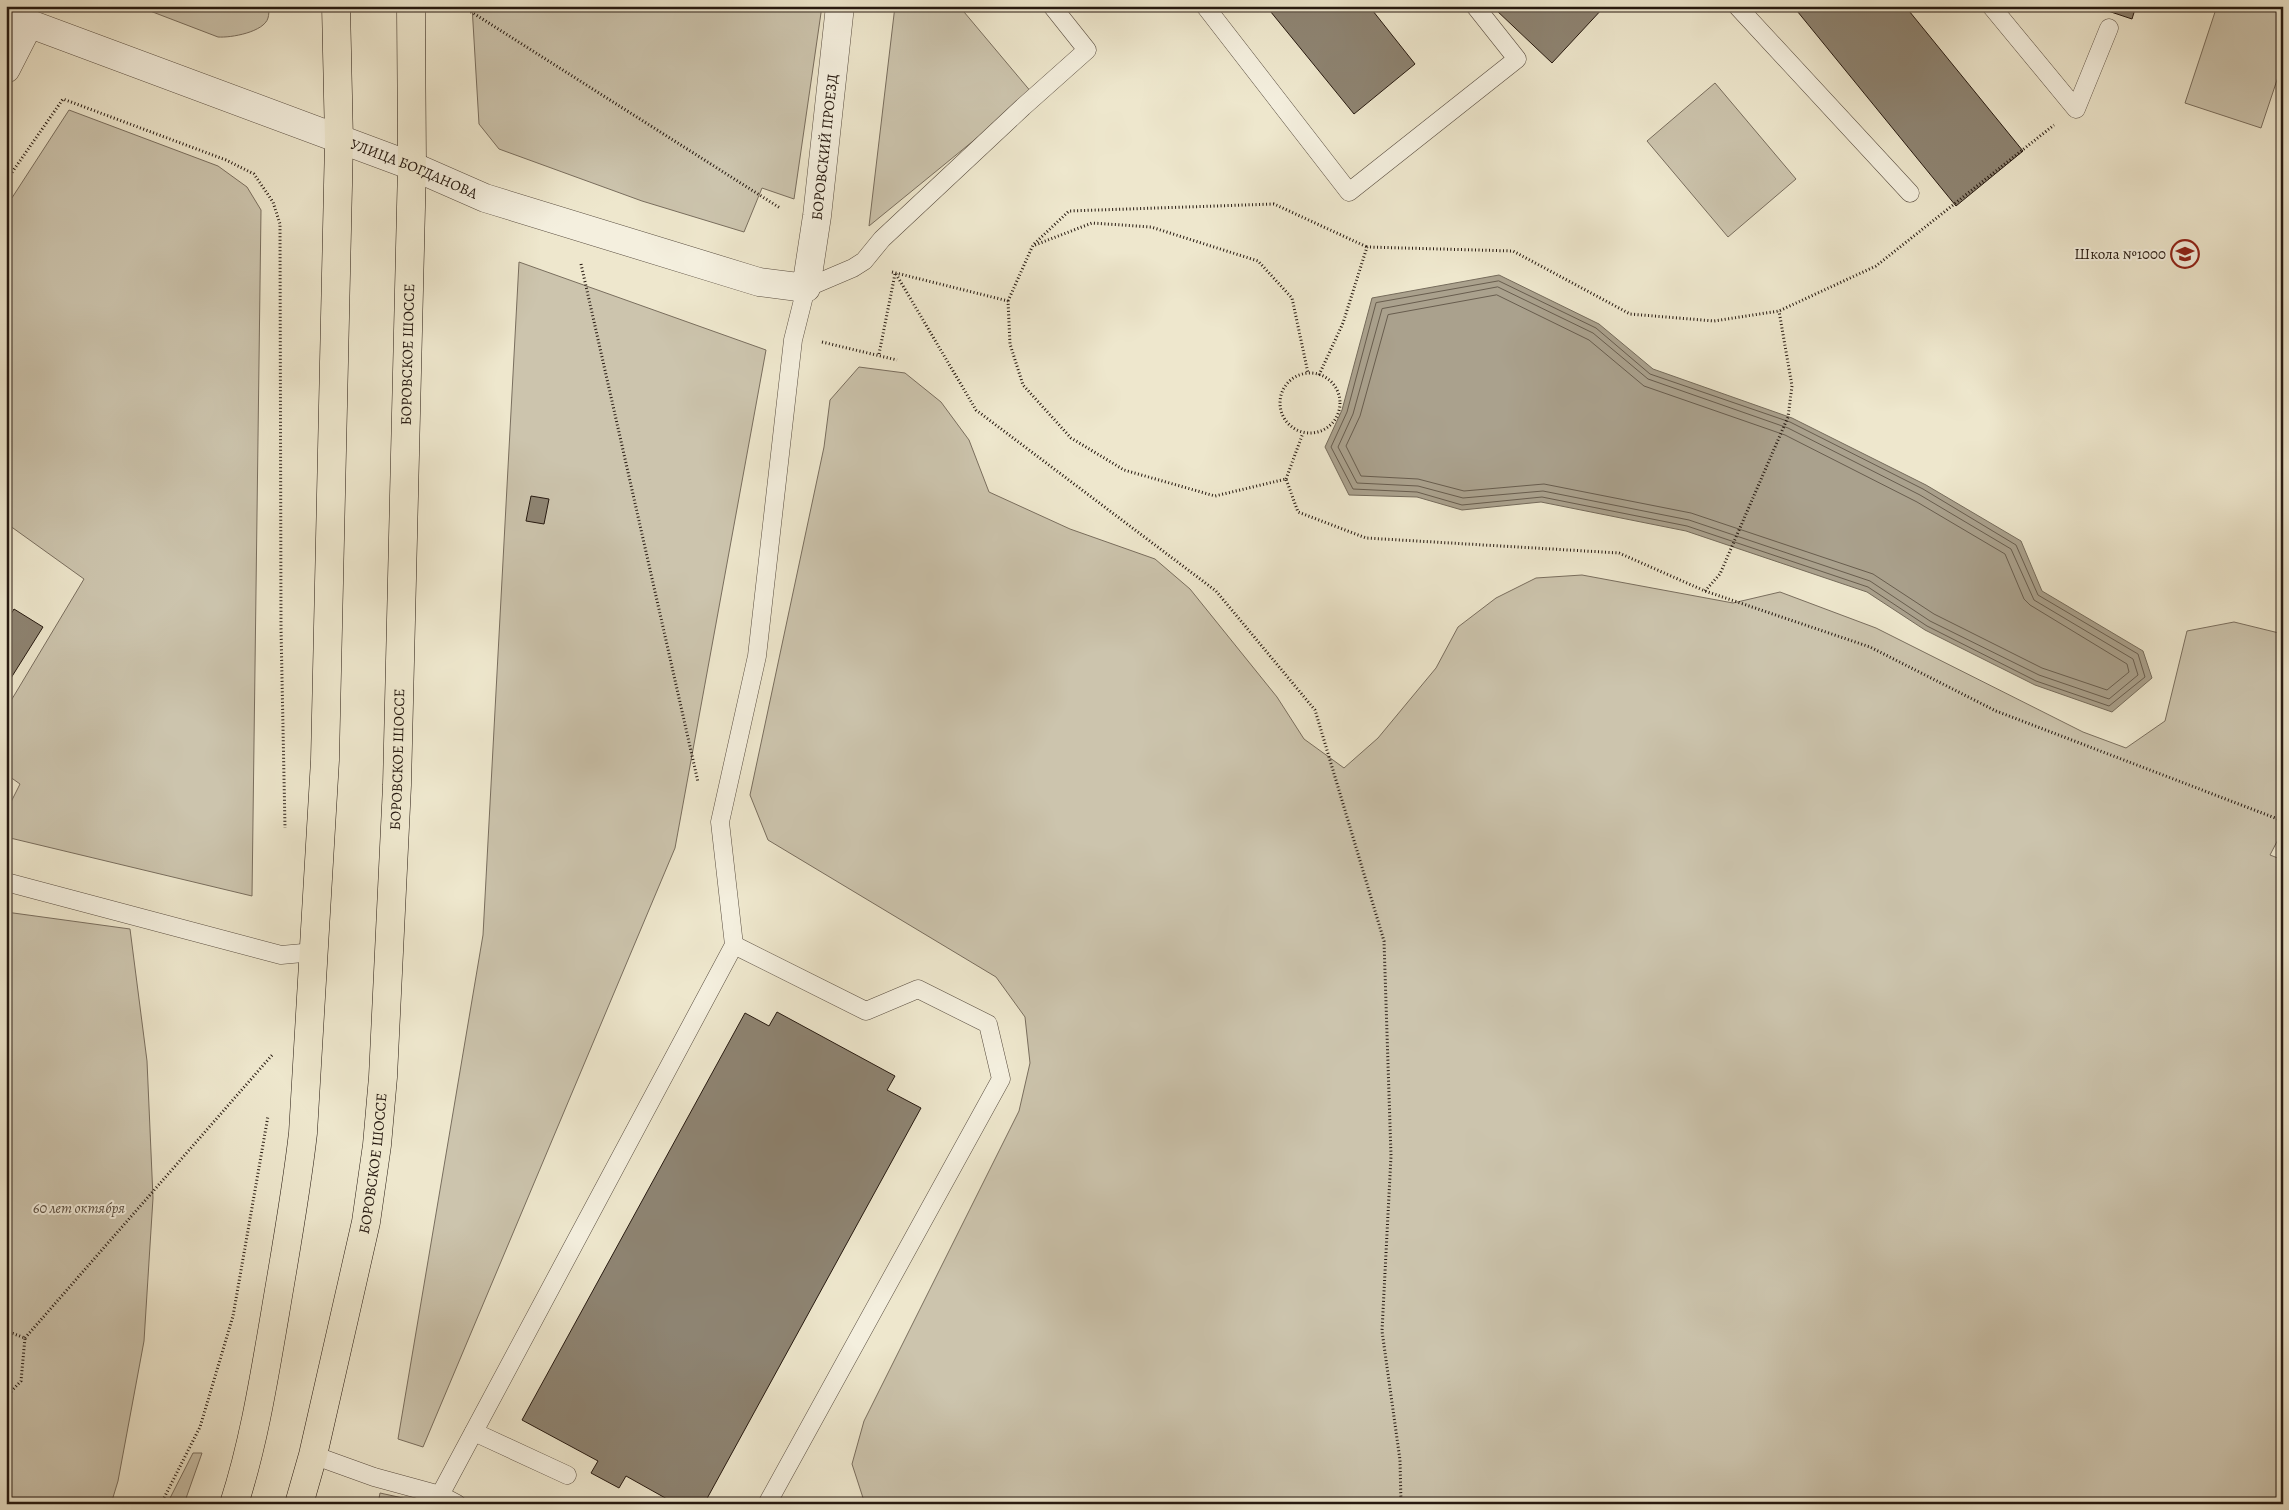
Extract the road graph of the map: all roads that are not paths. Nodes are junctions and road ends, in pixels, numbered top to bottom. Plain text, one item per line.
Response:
1 (336, 6) edge
2 (411, 6) edge
3 (840, 6) edge
4 (1052, 6) edge
5 (1205, 6) edge
6 (1475, 6) edge
7 (1737, 6) edge
8 (1991, 6) edge
9 (18, 19) edge
10 (2109, 28) dead end
11 (6, 69) edge
12 (339, 141) junction
13 (412, 166) junction
14 (1910, 193) dead end
15 (806, 288) junction
16 (6, 882) edge
17 (734, 946) junction
18 (314, 952) junction
19 (474, 1432) junction
20 (313, 1455) junction
21 (567, 1475) dead end
22 (440, 1495) junction
23 (234, 1504) edge
24 (299, 1504) edge
25 (457, 1504) edge
26 (767, 1504) edge

1 - 12 main road
2 - 13 main road, БОРОВСКОЕ ШОССЕ
3 - 15 street, БОРОВСКИЙ ПРОЕЗД
4 - 15 lane
5 - 6 lane
7 - 14 lane
8 - 10 lane
9 - 11 street, УЛИЦА БОГДАНОВА
9 - 12 street, УЛИЦА БОГДАНОВА
12 - 13 street, УЛИЦА БОГДАНОВА
12 - 18 main road
13 - 15 street, УЛИЦА БОГДАНОВА
13 - 20 main road, БОРОВСКОЕ ШОССЕ
15 - 17 lane
16 - 18 lane
17 - 19 lane
17 - 26 lane
18 - 23 main road
19 - 21 lane
19 - 22 lane
20 - 22 lane
20 - 24 main road, БОРОВСКОЕ ШОССЕ
22 - 25 lane

